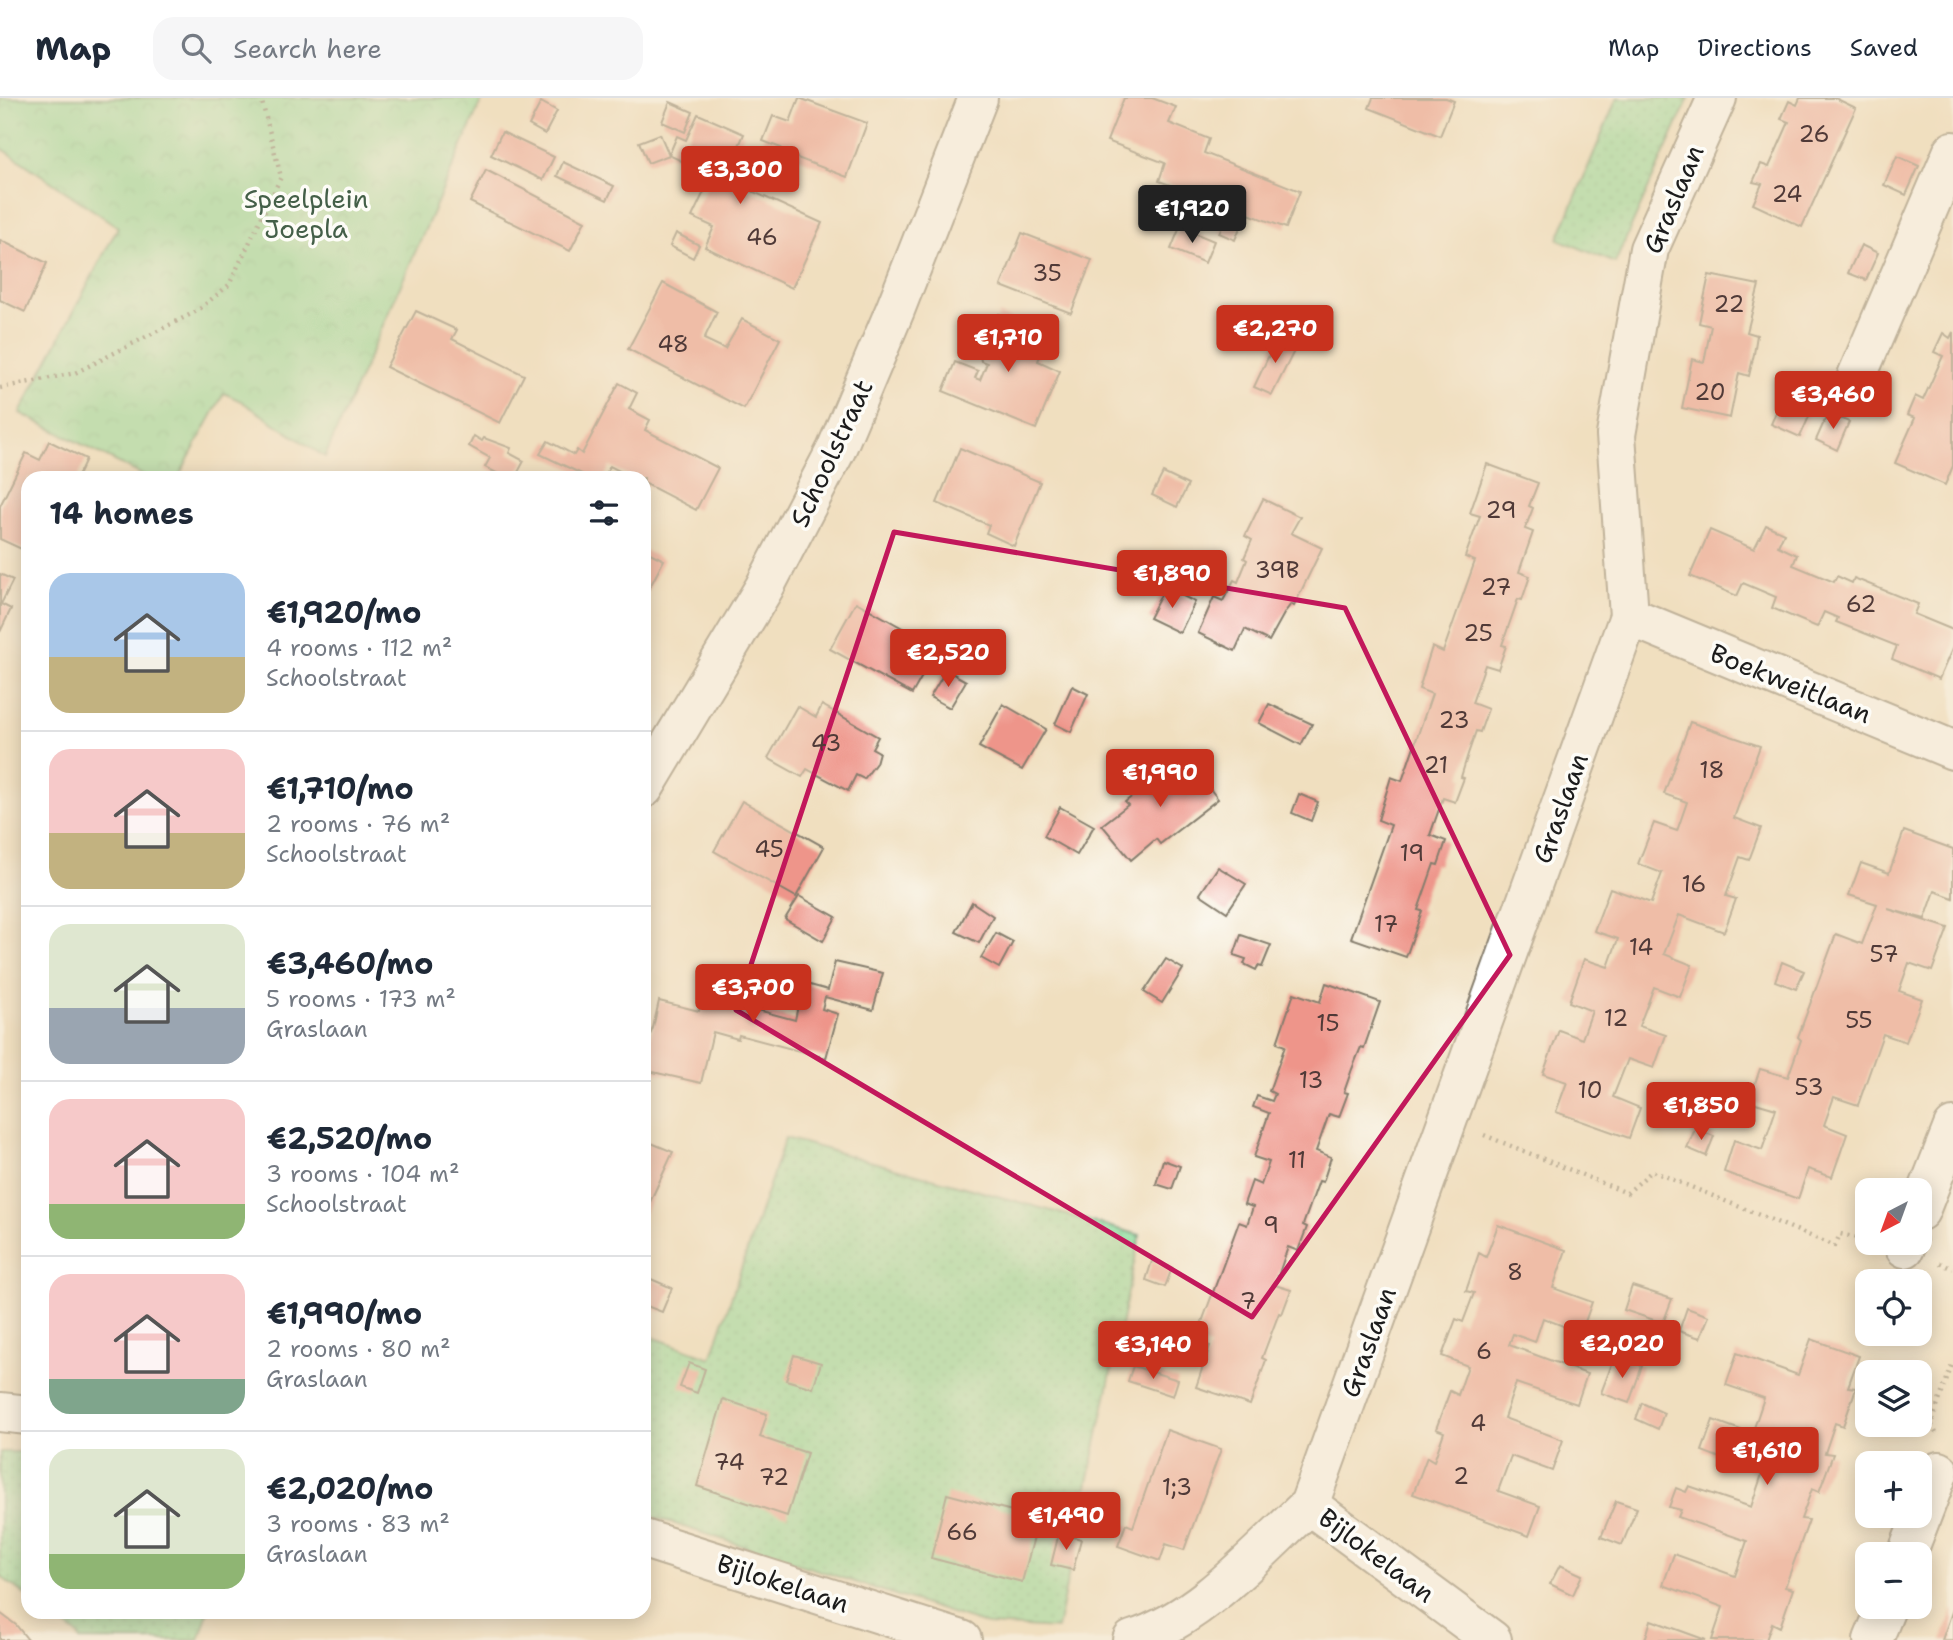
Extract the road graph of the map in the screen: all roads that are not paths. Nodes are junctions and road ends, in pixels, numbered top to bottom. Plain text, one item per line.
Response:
1 (978, 98) edge
2 (1717, 98) edge
3 (1953, 151) edge
4 (1857, 376) dead end
5 (1629, 616) junction
6 (1953, 750) edge
7 (651, 776) edge
8 (1953, 1127) edge
9 (1932, 1180) edge
10 (0, 1412) edge
11 (21, 1414) edge
12 (1940, 1471) road end
13 (1309, 1505) junction
14 (651, 1541) edge
15 (1912, 1542) edge
16 (1882, 1619) edge
17 (962, 1640) edge
18 (1132, 1640) edge
19 (1492, 1640) edge
20 (1874, 1640) edge

1 - 7 street, Schoolstraat
2 - 5 street, Graslaan
3 - 4 street
5 - 6 street, Boekweitlaan
5 - 13 street, Graslaan
8 - 9 street
10 - 11 street
12 - 15 street
13 - 18 street, Bijlokelaan
13 - 19 street, Bijlokelaan
14 - 17 street, Bijlokelaan
16 - 20 street

